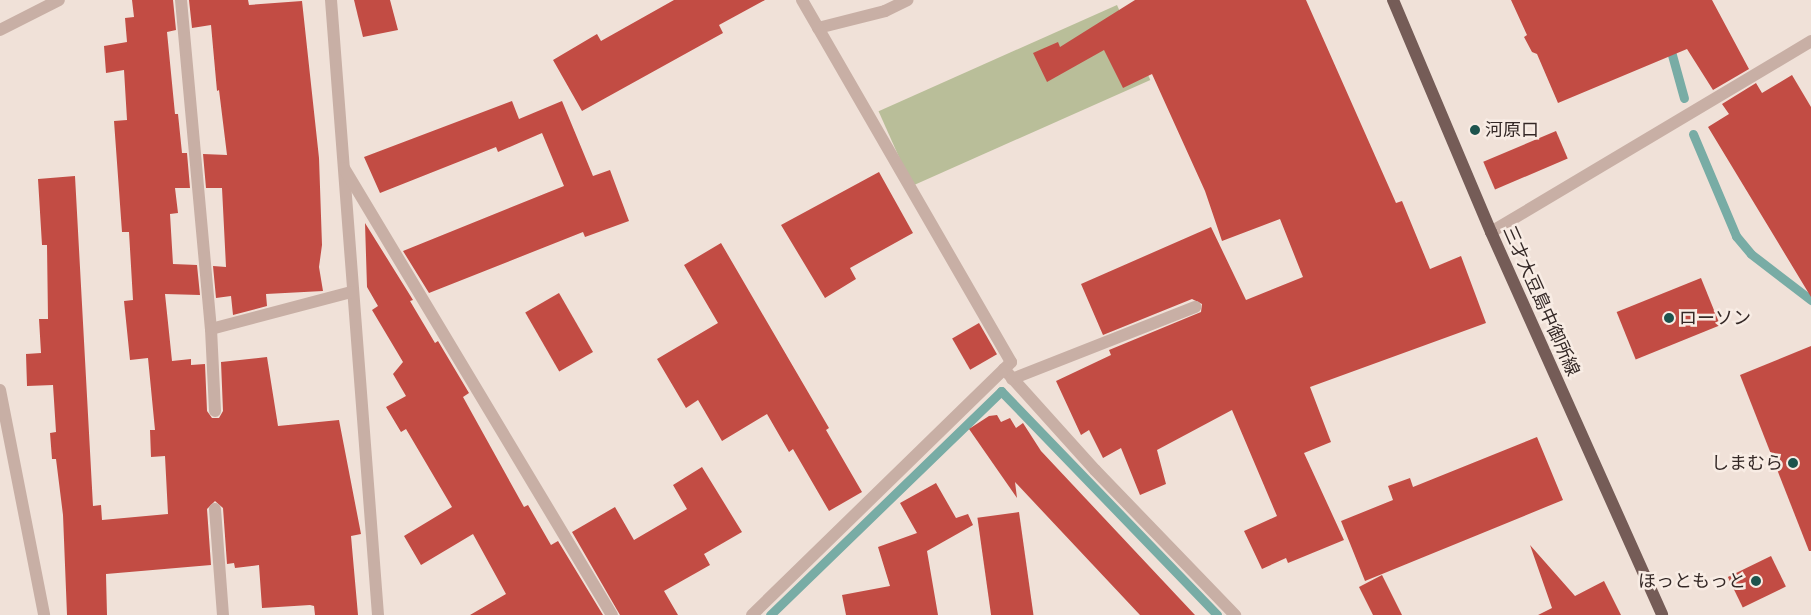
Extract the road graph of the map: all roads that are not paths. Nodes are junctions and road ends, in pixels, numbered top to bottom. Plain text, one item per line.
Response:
1 (59, 0) edge
2 (181, 0) edge
3 (331, 0) edge
4 (802, 0) edge
5 (908, 0) edge
6 (1394, 0) edge
7 (818, 28) junction
8 (0, 30) edge
9 (1811, 40) edge
10 (342, 166) junction
11 (1491, 232) junction
12 (351, 292) junction
13 (1195, 307) dead end
14 (211, 329) junction
15 (1008, 374) junction
16 (0, 390) edge
17 (215, 412) dead end
18 (215, 509) dead end
19 (44, 615) edge
20 (222, 615) edge
21 (378, 615) edge
22 (612, 615) edge
23 (752, 615) edge
24 (1234, 615) edge
25 (1662, 615) edge

1 - 8 street
2 - 14 street
3 - 10 street
4 - 7 street
5 - 7 street
6 - 11 main road, 三才大豆島中御所線
7 - 15 street
9 - 11 street
10 - 12 street
10 - 22 street
11 - 25 main road, 三才大豆島中御所線
12 - 14 street
12 - 21 street
13 - 15 street
14 - 17 street
15 - 23 street
15 - 24 street
16 - 19 street
18 - 20 street

